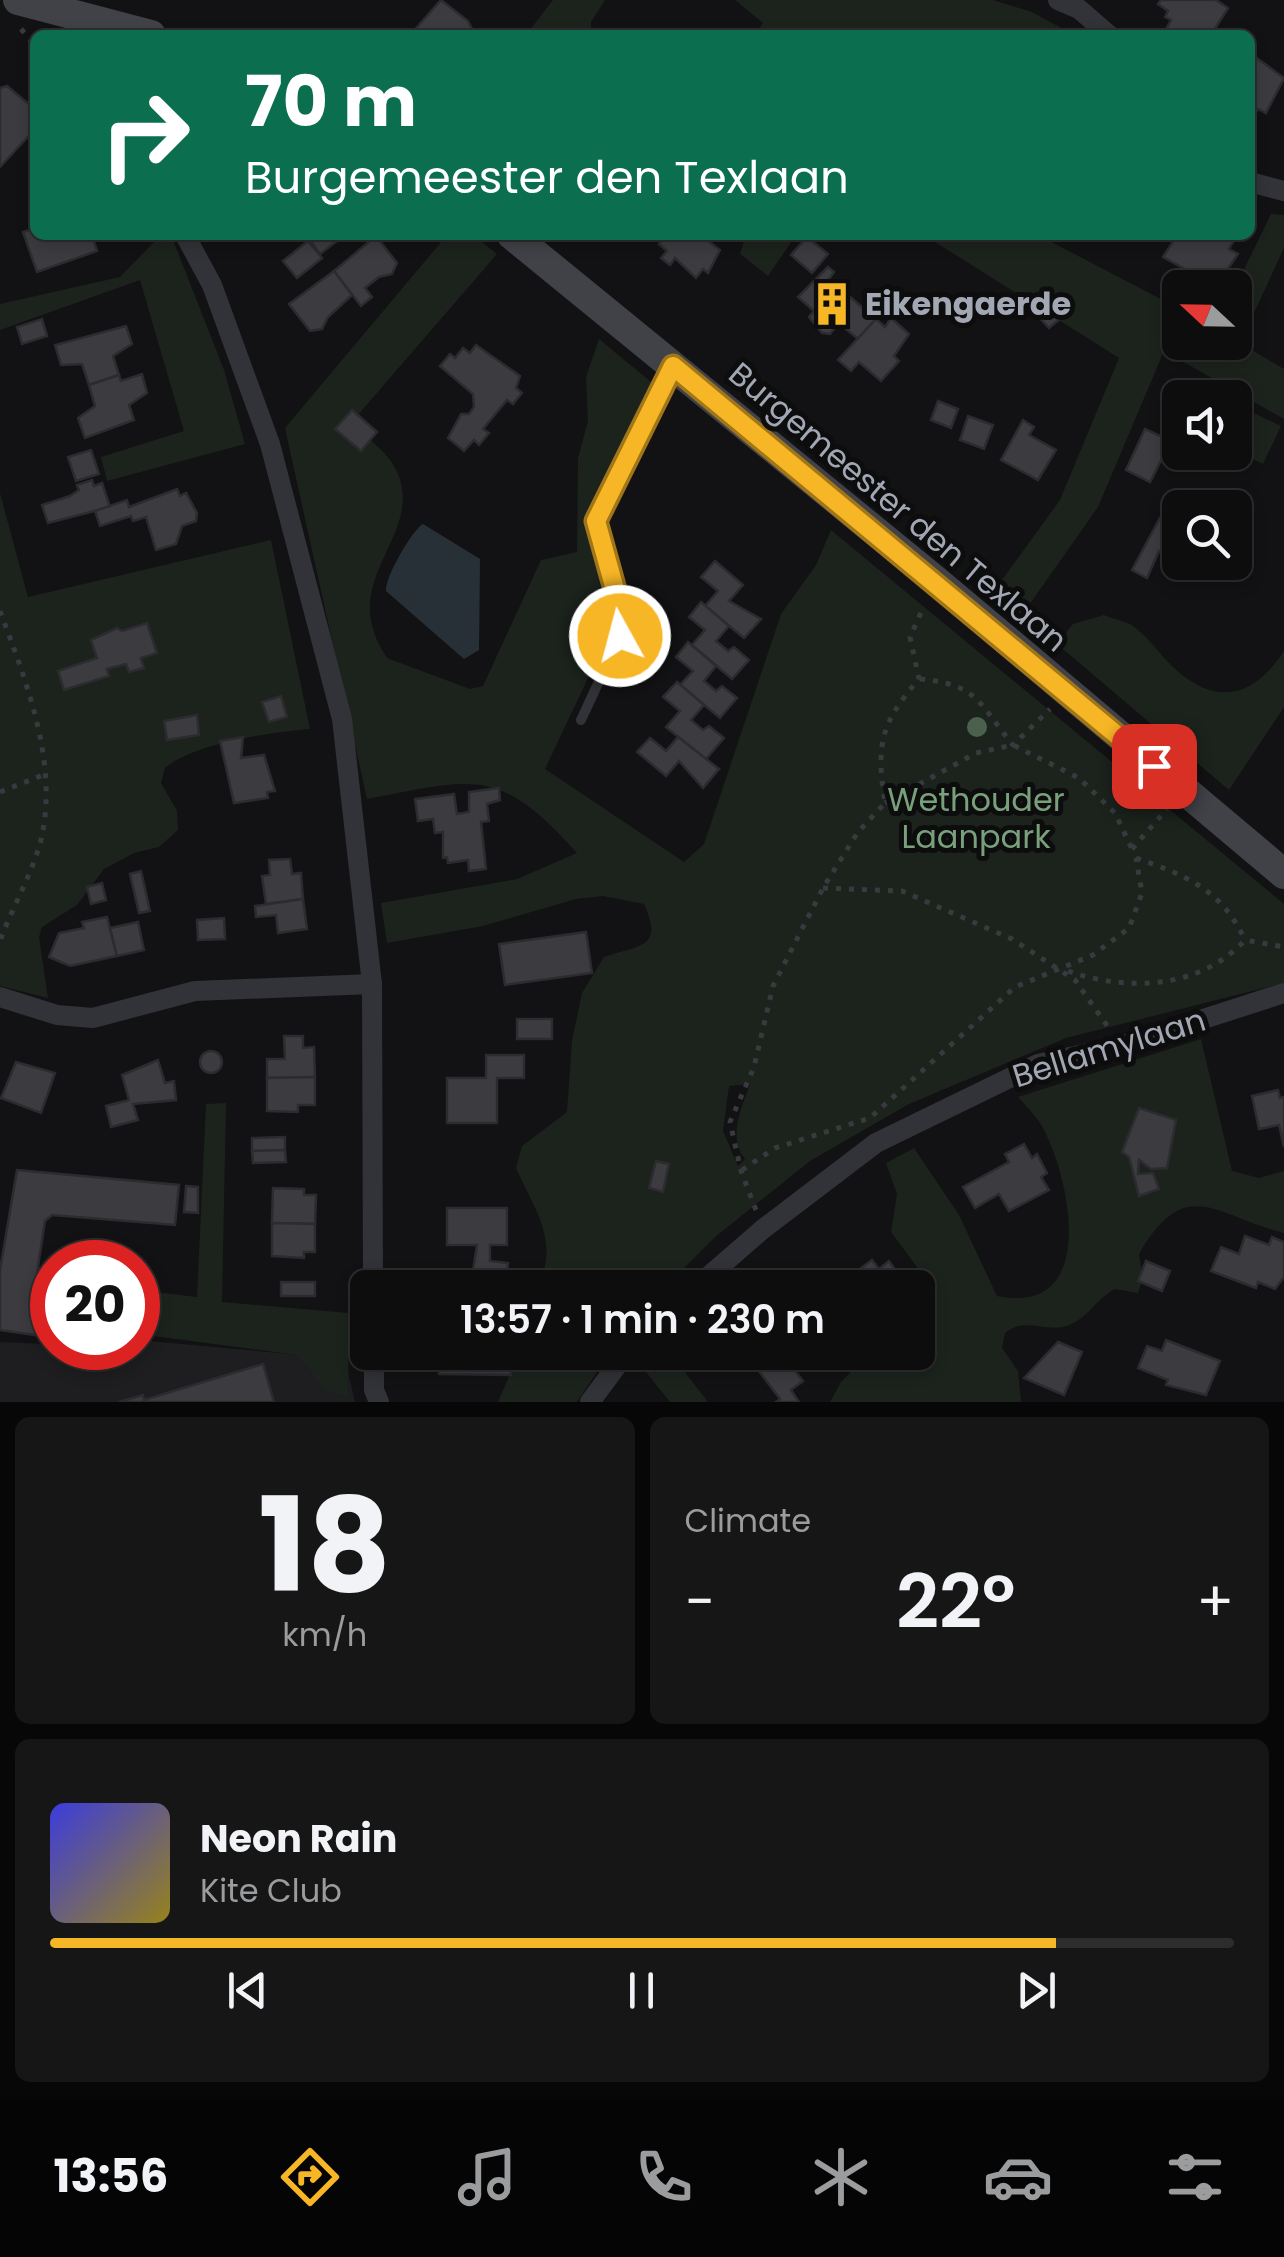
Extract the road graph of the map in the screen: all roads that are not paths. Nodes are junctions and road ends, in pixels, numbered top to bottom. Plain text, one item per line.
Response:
1 (18, 0) edge
2 (1058, 0) edge
3 (88, 25) edge
4 (120, 30) edge
5 (1104, 30) edge
6 (1255, 183) edge
7 (1284, 191) edge
8 (188, 240) edge
9 (518, 240) edge
10 (673, 366) junction
11 (581, 720) dead end
12 (1284, 874) edge
13 (372, 984) junction
14 (1284, 993) edge
15 (0, 997) edge
16 (373, 1270) edge
17 (716, 1270) edge
18 (376, 1370) edge
19 (614, 1370) edge
20 (379, 1402) edge
21 (590, 1402) edge

1 - 3 street
2 - 5 street
3 - 4 street
6 - 7 street
8 - 13 street
9 - 10 street, Burgemeester den Texlaan
10 - 11 lane
10 - 12 street, Burgemeester den Texlaan
13 - 15 street
13 - 16 street
14 - 17 street, Bellamylaan
18 - 20 street
19 - 21 street

